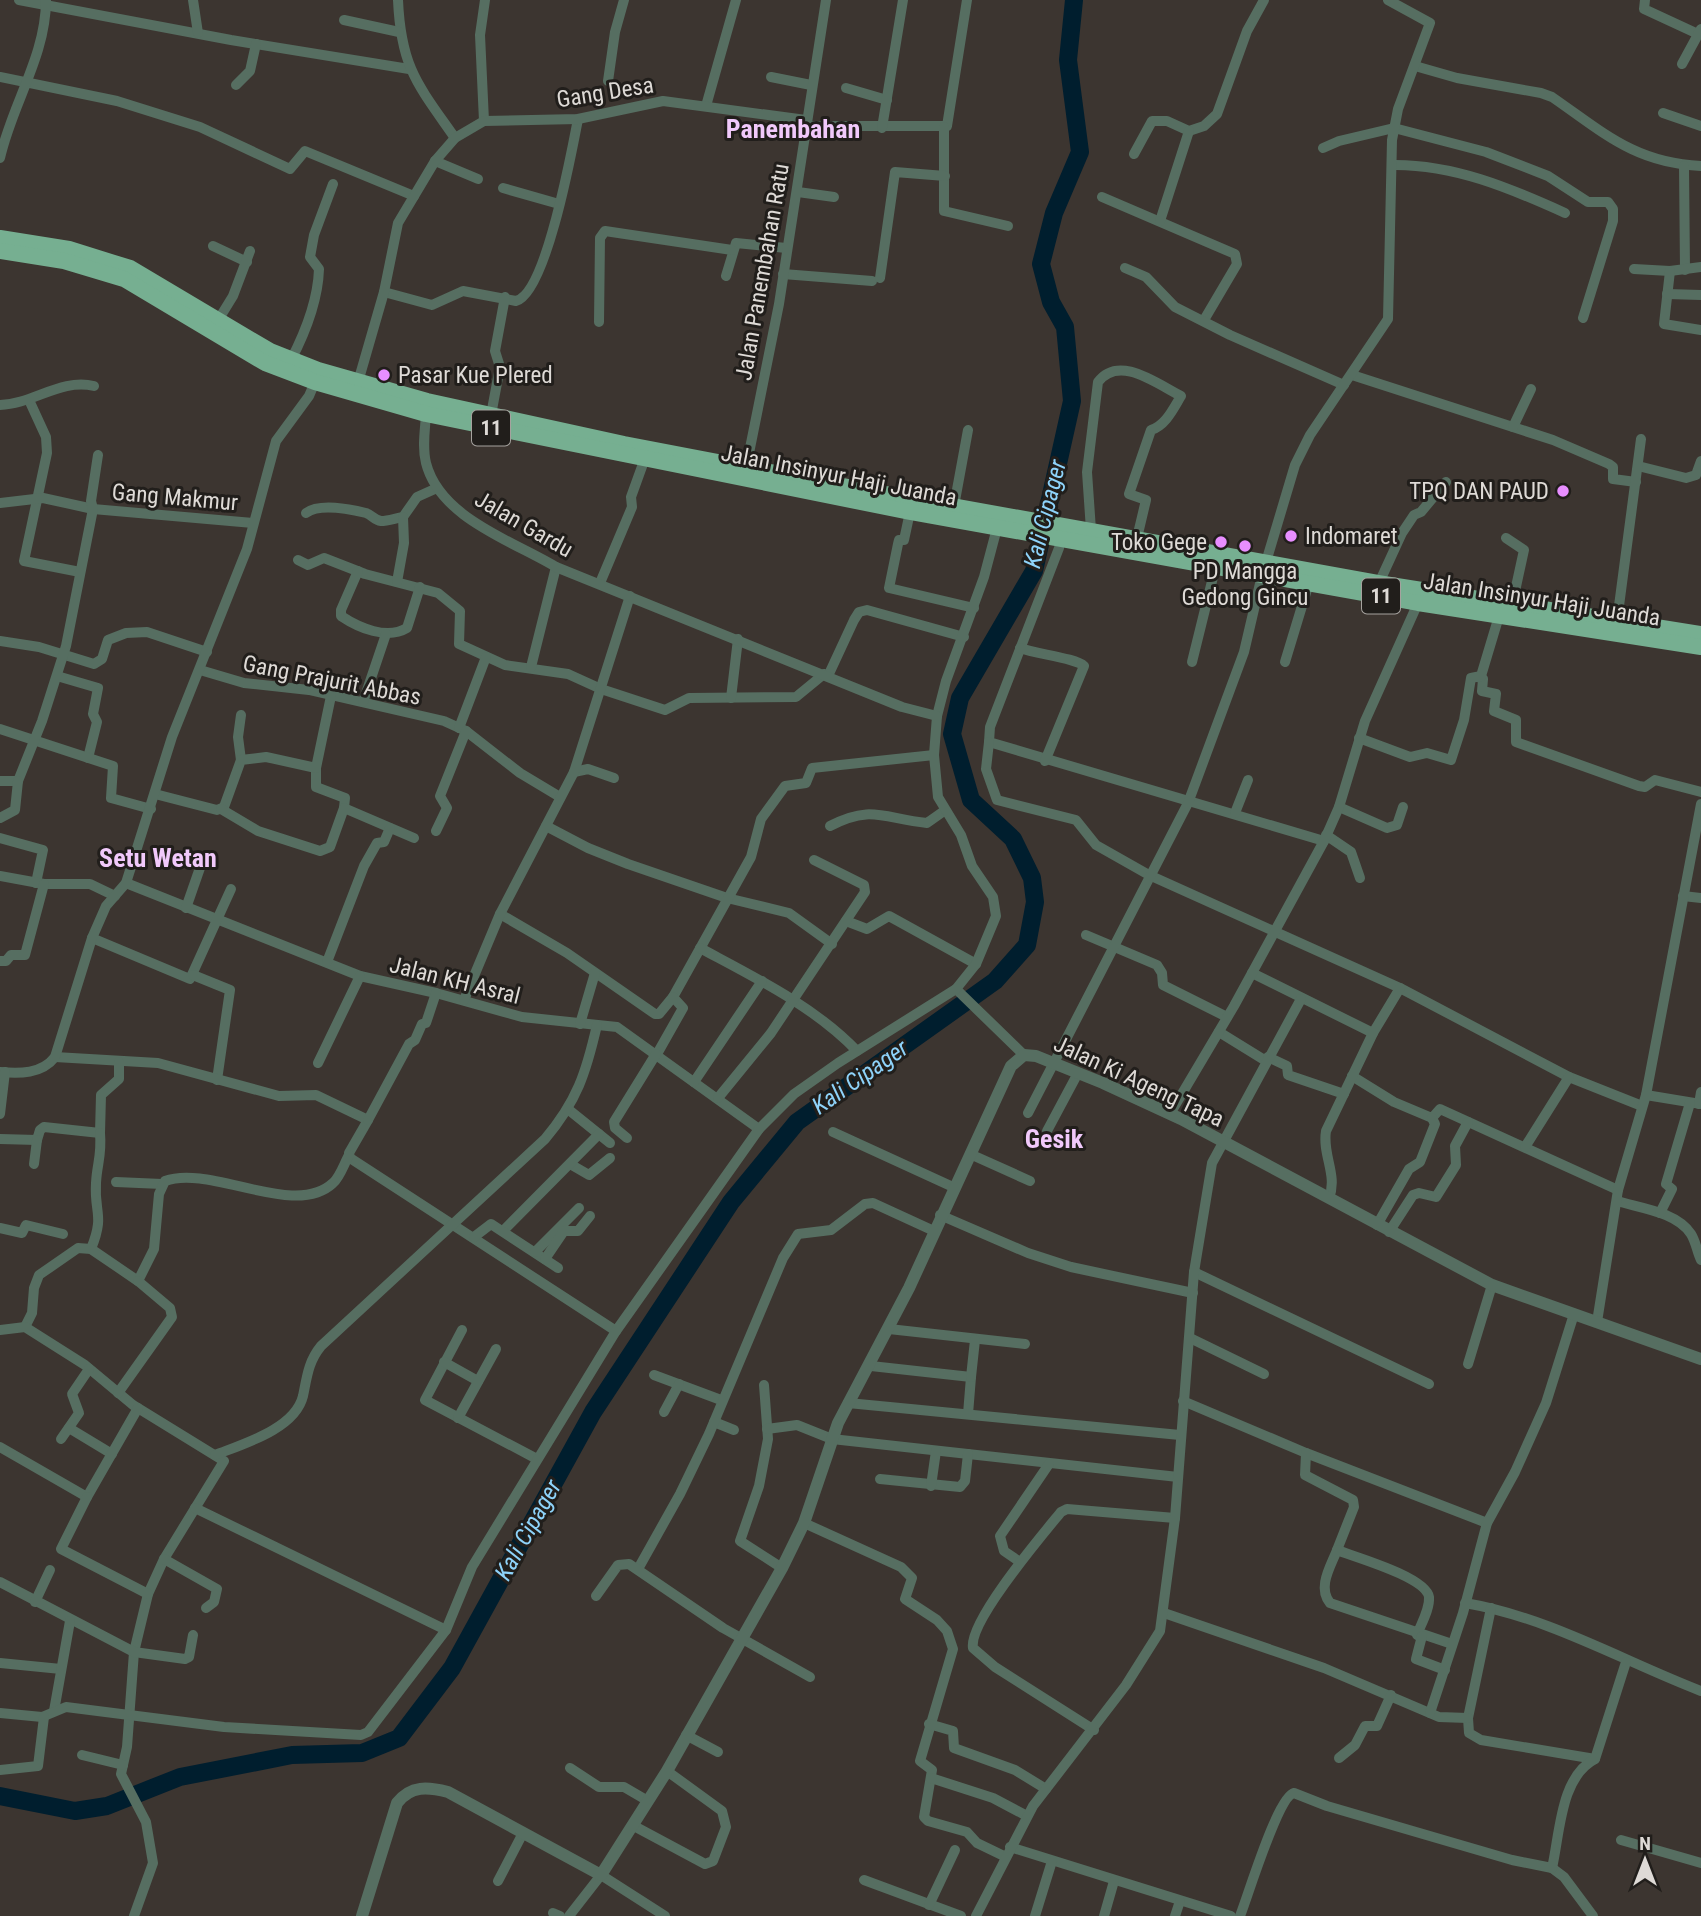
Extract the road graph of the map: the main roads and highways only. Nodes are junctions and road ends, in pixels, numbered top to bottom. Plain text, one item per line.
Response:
1 (0, 238) edge
2 (0, 251) edge
3 (127, 273) junction
4 (146, 283) junction
5 (623, 450) junction
6 (863, 496) junction
7 (1023, 525) junction
8 (1064, 540) junction
9 (1264, 568) junction
10 (1701, 634) edge
11 (1701, 647) edge

1 - 3 highway, Jalan Insinyur Haji Juanda / 11
2 - 3 highway, Jalan Insinyur Haji Juanda / 11
3 - 4 highway, Jalan Insinyur Haji Juanda / 11
4 - 5 highway, Jalan Insinyur Haji Juanda / 11
4 - 5 highway, Jalan Insinyur Haji Juanda / 11
5 - 6 highway, Jalan Insinyur Haji Juanda / 11
5 - 6 highway, Jalan Insinyur Haji Juanda / 11
6 - 7 highway, Jalan Insinyur Haji Juanda / 11
6 - 7 highway, Jalan Insinyur Haji Juanda / 11
7 - 8 highway, Jalan Insinyur Haji Juanda / 11
8 - 9 highway, Jalan Insinyur Haji Juanda / 11
8 - 9 highway, Jalan Insinyur Haji Juanda / 11
9 - 10 highway, Jalan Insinyur Haji Juanda / 11
9 - 11 highway, Jalan Insinyur Haji Juanda / 11

